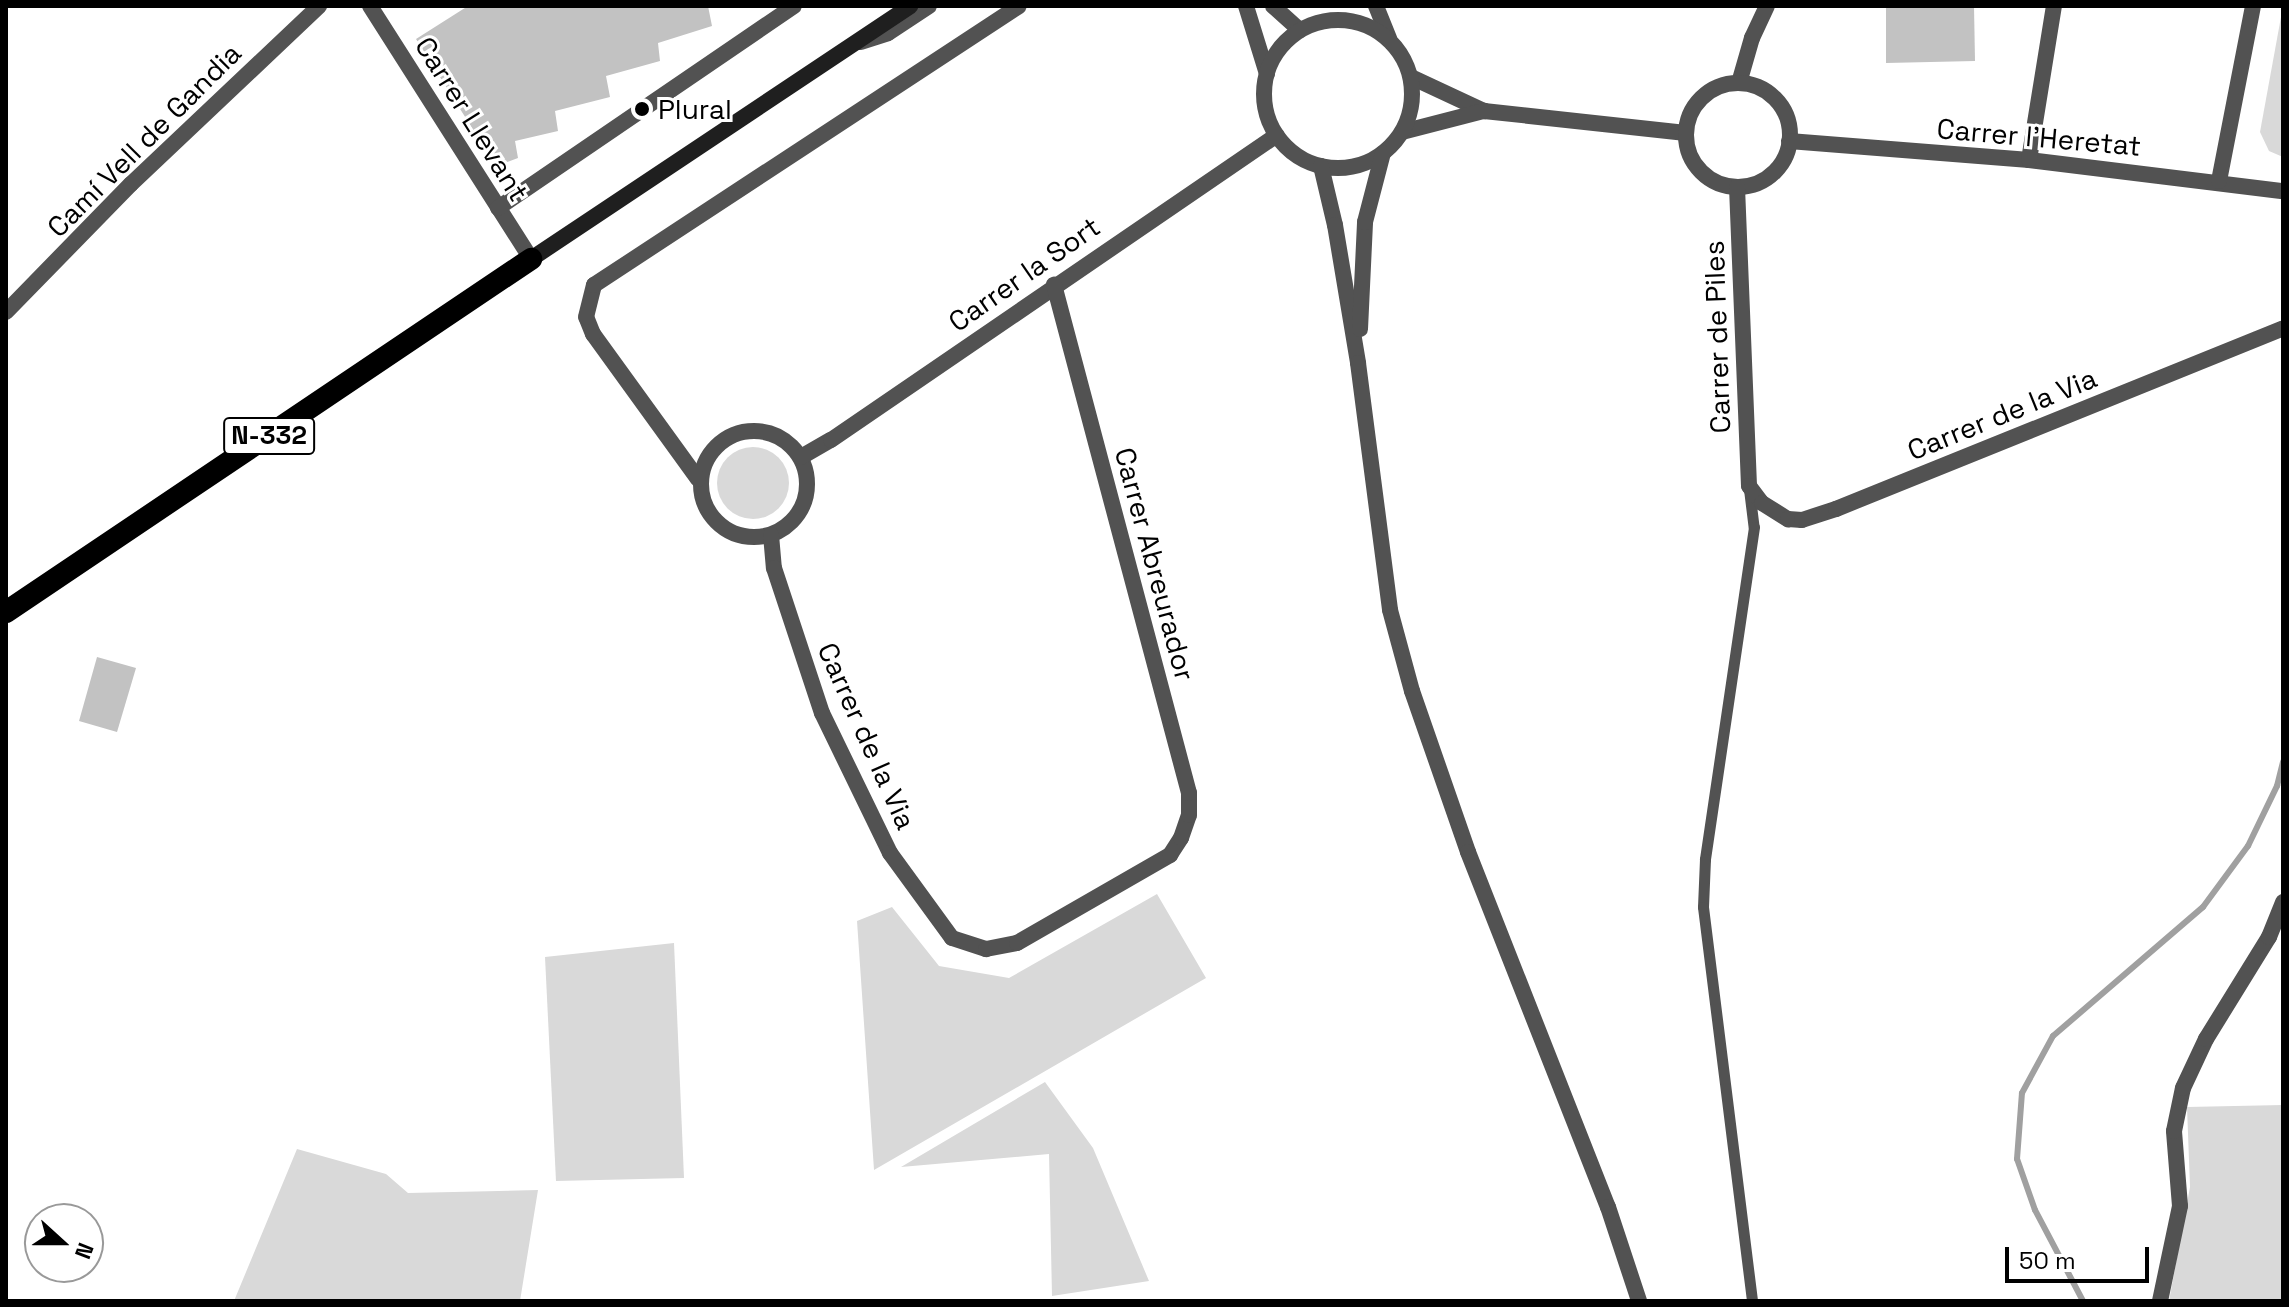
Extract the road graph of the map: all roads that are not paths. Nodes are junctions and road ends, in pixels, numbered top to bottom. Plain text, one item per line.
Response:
1 (319, 6) edge
2 (370, 6) edge
3 (794, 6) edge
4 (910, 6) edge
5 (929, 6) edge
6 (1019, 6) edge
7 (1246, 6) edge
8 (1273, 6) edge
9 (1326, 6) edge
10 (1376, 6) edge
11 (1767, 6) edge
12 (2054, 6) edge
13 (2253, 6) edge
14 (1318, 22) junction
15 (1300, 30) junction
16 (1390, 40) junction
17 (852, 44) junction
18 (1267, 74) junction
19 (1411, 77) junction
20 (1739, 83) junction
21 (1484, 111) junction
22 (1402, 132) junction
23 (1686, 133) junction
24 (1277, 135) junction
25 (1789, 141) junction
26 (1383, 153) junction
27 (2029, 160) junction
28 (1321, 166) junction
29 (2219, 181) junction
30 (1737, 187) junction
31 (2283, 191) edge
32 (498, 208) junction
33 (531, 259) junction
34 (1054, 285) junction
35 (6, 312) edge
36 (2283, 328) edge
37 (1358, 363) junction
38 (801, 457) junction
39 (698, 479) junction
40 (1749, 486) junction
41 (771, 535) junction
42 (6, 612) edge
43 (1170, 855) joint
44 (2283, 902) edge
45 (1639, 1301) edge
46 (1752, 1301) edge
47 (2160, 1301) edge

1 - 35 street, Camí Vell de Gandia
2 - 32 street, Carrer Llevant
3 - 32 street
4 - 17 main road
5 - 17 street
6 - 39 street
7 - 18 street
8 - 15 street
9 - 14 street
10 - 16 street
11 - 20 street
12 - 27 street
13 - 29 street
14 - 15 street
14 - 16 street
15 - 18 street
16 - 19 street
17 - 33 main road
18 - 24 street
19 - 21 street
19 - 22 street
20 - 23 street
20 - 25 street
21 - 22 street
21 - 23 street
22 - 26 street
23 - 30 street
24 - 28 street
24 - 34 street, Carrer la Sort
25 - 27 street, Carrer l'Heretat
25 - 30 street
26 - 28 street
26 - 37 street
27 - 29 street, Carrer l'Heretat
28 - 37 street
29 - 31 street, Carrer l'Heretat
30 - 40 street, Carrer de Piles
32 - 33 street, Carrer Llevant
33 - 42 highway, N-332
34 - 38 street, Carrer la Sort
34 - 43 street, Carrer Abreurador
36 - 40 street, Carrer de la Via
37 - 45 street
38 - 39 street
38 - 41 street
39 - 41 street
40 - 46 lane
41 - 43 street, Carrer de la Via
44 - 47 street

